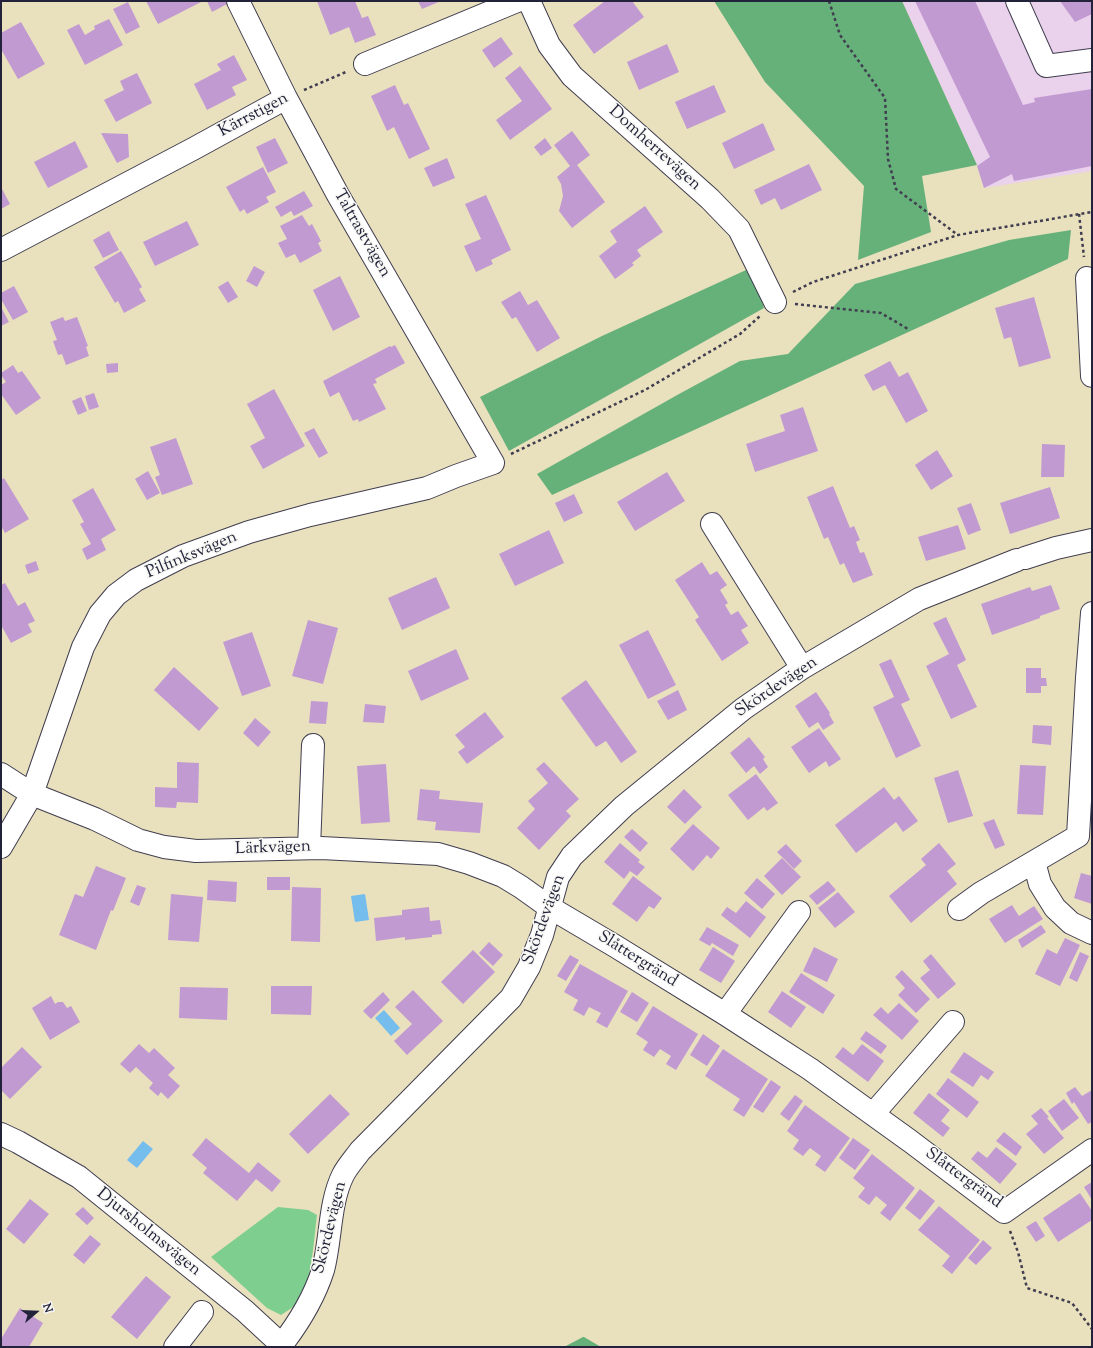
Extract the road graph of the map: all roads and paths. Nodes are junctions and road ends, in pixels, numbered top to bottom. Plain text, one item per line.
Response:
1 (238, 1) edge
2 (517, 1) edge
3 (529, 1) edge
4 (829, 1) edge
5 (1017, 1) edge
6 (1092, 60) edge
7 (365, 64) joint
8 (286, 98) junction
9 (1079, 214) dead end
10 (958, 235) dead end
11 (1, 250) edge
12 (1087, 278) joint
13 (775, 302) joint
14 (908, 329) dead end
15 (1092, 376) edge
16 (493, 463) joint
17 (712, 524) dead end
18 (1092, 540) edge
19 (1092, 613) edge
20 (802, 668) junction
21 (313, 744) dead end
22 (1, 774) edge
23 (32, 794) junction
24 (1085, 839) edge
25 (1, 847) edge
26 (309, 848) junction
27 (1034, 862) junction
28 (549, 906) junction
29 (959, 909) dead end
30 (799, 912) dead end
31 (1092, 933) edge
32 (725, 1014) junction
33 (953, 1022) dead end
34 (873, 1114) junction
35 (1, 1134) edge
36 (1092, 1150) edge
37 (1004, 1212) junction
38 (202, 1312) dead end
39 (1092, 1329) edge
40 (282, 1346) edge
41 (175, 1347) edge

1 - 8 street, Taltrastvägen
2 - 7 street
3 - 13 street, Domherrevägen
4 - 10 path
5 - 6 street
7 - 8 path, Kärrstigen
8 - 11 street, Kärrstigen
8 - 16 street, Taltrastvägen
9 - 12 path
12 - 15 street
13 - 14 path
16 - 23 street, Pilfinksvägen
17 - 20 street
18 - 20 street, Skördevägen
19 - 24 street
20 - 28 street, Skördevägen
21 - 26 street
22 - 23 street, Lärkvägen
23 - 25 street, Pilfinksvägen
23 - 26 street, Lärkvägen
24 - 27 street
26 - 28 street, Lärkvägen
27 - 29 street
27 - 31 street
28 - 32 street, Slåttergränd
28 - 40 street, Skördevägen
30 - 32 street
32 - 34 street, Slåttergränd
33 - 34 street
34 - 37 street, Slåttergränd
35 - 40 street, Djursholmsvägen
36 - 37 street, Slåttergränd
37 - 39 path
38 - 41 street

